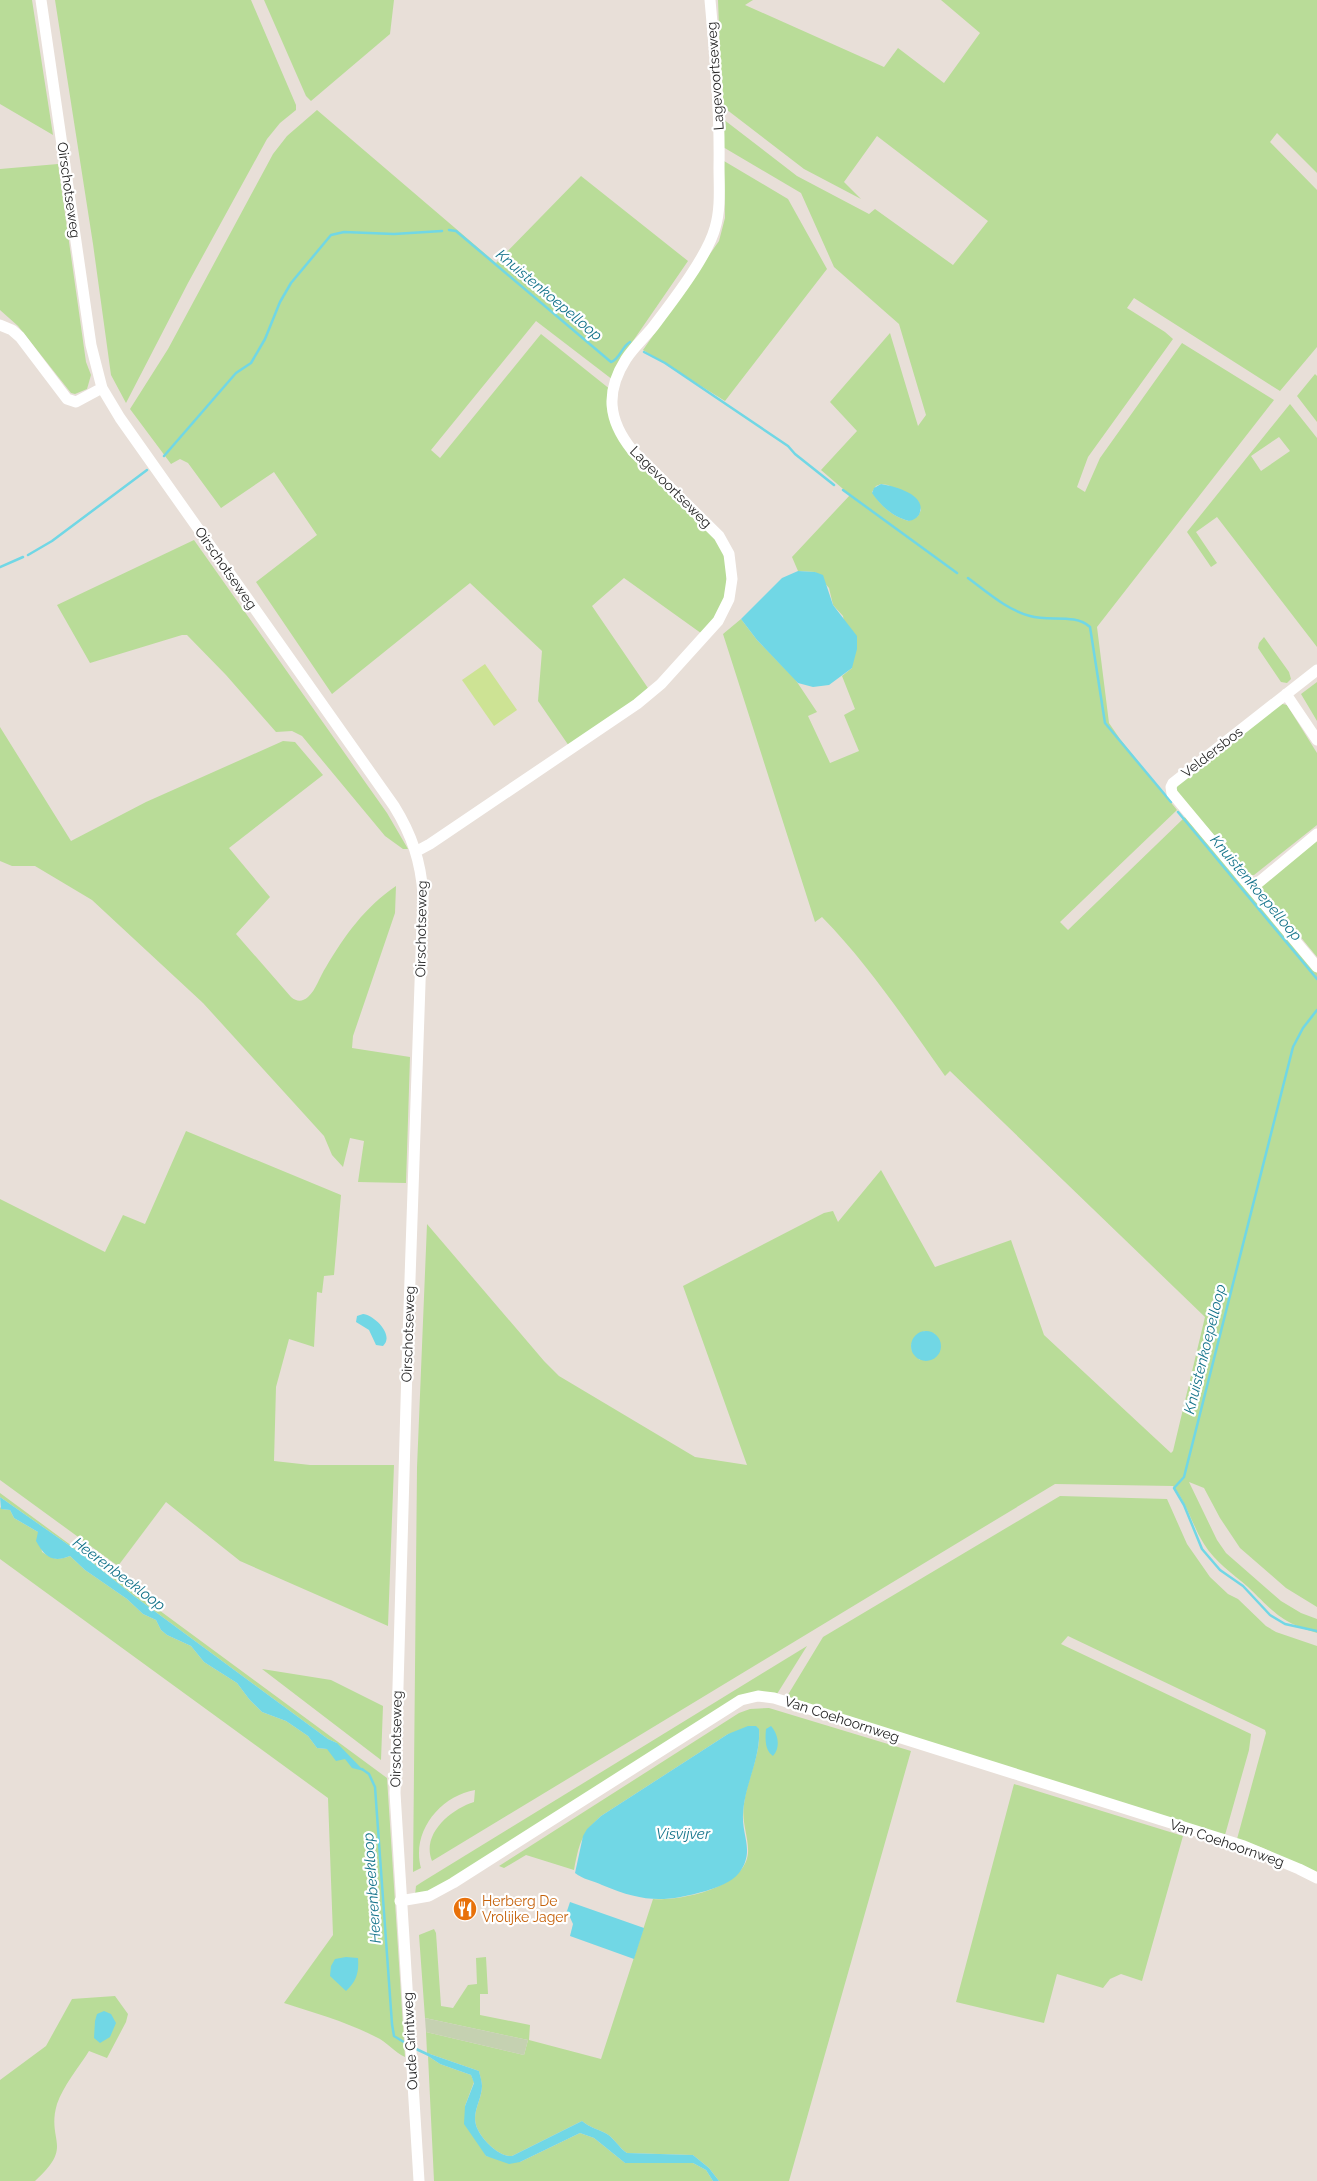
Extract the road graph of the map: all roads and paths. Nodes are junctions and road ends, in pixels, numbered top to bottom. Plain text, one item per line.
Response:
1 (40, 0) edge
2 (710, 0) edge
3 (0, 325) edge
4 (102, 388) junction
5 (1317, 670) edge
6 (1286, 694) junction
7 (1317, 740) edge
8 (1317, 834) edge
9 (417, 851) junction
10 (1252, 888) junction
11 (1317, 967) edge
12 (1317, 1878) edge
13 (400, 1901) junction
14 (419, 2181) edge

1 - 4 street, Oirschotseweg
2 - 9 street, Lagevoortseweg
3 - 4 street
4 - 9 street, Oirschotseweg
5 - 6 street, Veldersbos
6 - 7 street
6 - 10 street, Veldersbos
8 - 10 street
9 - 13 street, Oirschotseweg
10 - 11 street, Veldersbos
12 - 13 street, Van Coehoornweg
13 - 14 street, Oude Grintweg

